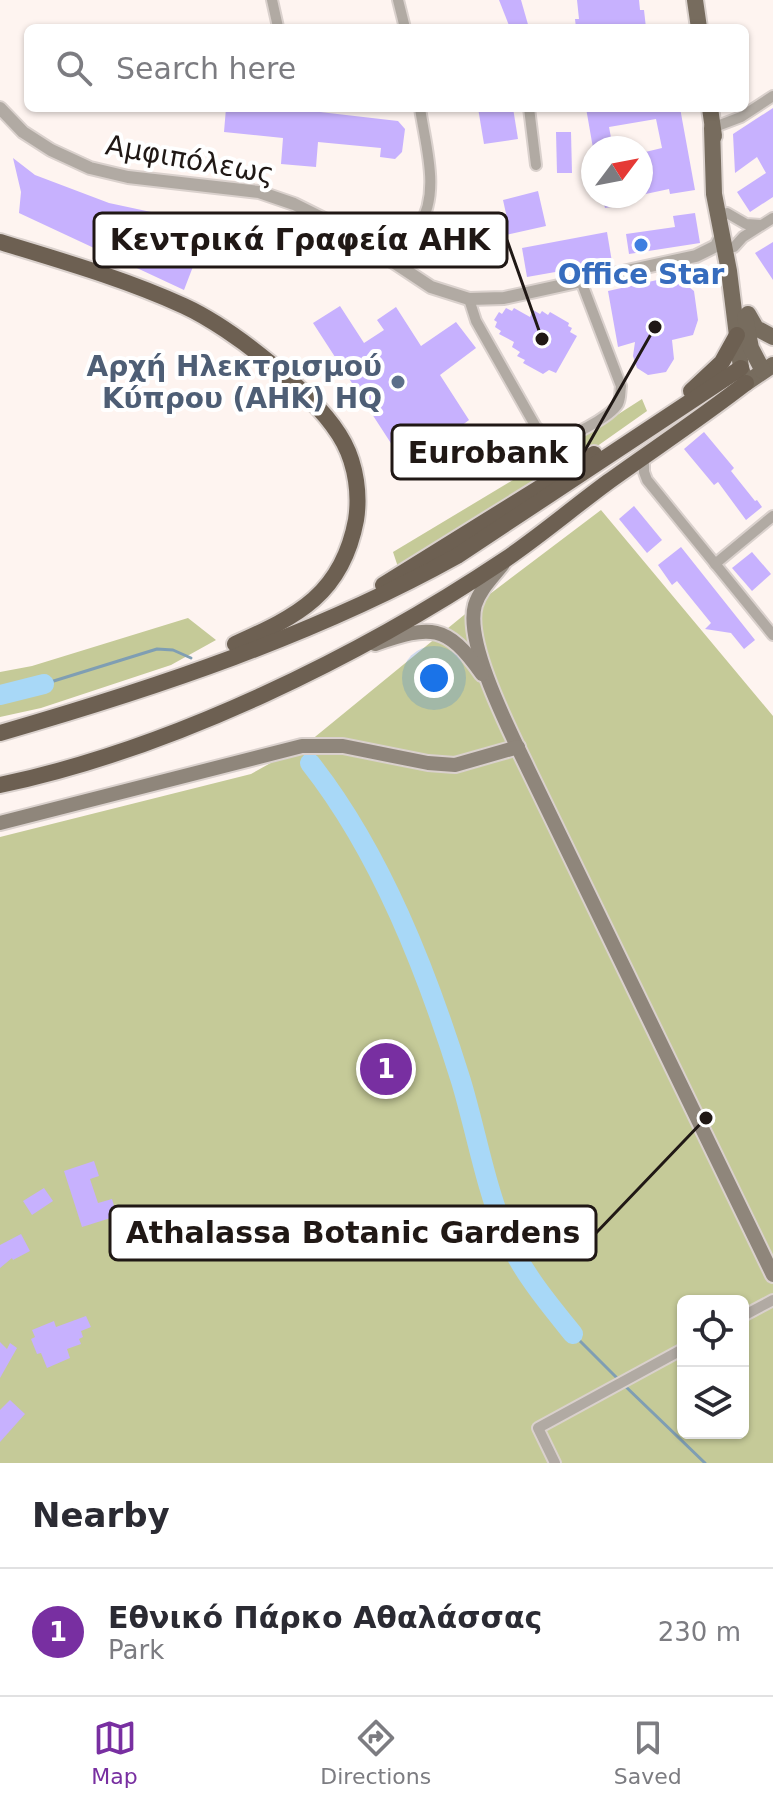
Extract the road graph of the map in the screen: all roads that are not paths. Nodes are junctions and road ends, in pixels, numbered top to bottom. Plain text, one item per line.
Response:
1 (272, 0) edge
2 (398, 0) edge
3 (695, 0) edge
4 (277, 24) edge
5 (404, 24) edge
6 (698, 24) edge
7 (773, 96) edge
8 (0, 108) edge
9 (421, 112) edge
10 (529, 112) edge
11 (710, 112) edge
12 (749, 112) edge
13 (749, 112) edge
14 (712, 128) junction
15 (536, 165) dead end
16 (727, 213) junction
17 (773, 218) edge
18 (763, 225) junction
19 (0, 242) edge
20 (728, 242) junction
21 (696, 256) junction
22 (390, 260) junction
23 (729, 271) junction
24 (581, 281) junction
25 (469, 299) junction
26 (743, 306) junction
27 (737, 335) junction
28 (773, 337) edge
29 (773, 345) edge
30 (756, 369) edge
31 (644, 457) junction
32 (773, 516) edge
33 (508, 557) junction
34 (715, 564) junction
35 (330, 617) junction
36 (773, 635) edge
37 (345, 654) junction
38 (493, 691) junction
39 (103, 703) junction
40 (507, 722) junction
41 (0, 733) edge
42 (518, 747) junction
43 (482, 759) junction
44 (0, 785) edge
45 (0, 823) edge
46 (773, 1275) edge
47 (773, 1300) edge
48 (749, 1313) edge
49 (677, 1352) edge
50 (555, 1463) edge

1 - 4 street
2 - 5 street
3 - 6 main road
7 - 13 street
8 - 22 street, Αμφιπόλεως
9 - 22 street
10 - 15 street
11 - 14 main road
12 - 14 street
14 - 16 main road
14 - 20 main road
16 - 18 street
16 - 20 main road
17 - 18 street
18 - 20 street
19 - 39 highway
20 - 21 street, Αμφιπόλεως
20 - 23 main road
20 - 26 main road
21 - 23 street
21 - 24 street, Αμφιπόλεως
22 - 25 street, Αμφιπόλεως
23 - 27 main road
24 - 25 street, Αμφιπόλεως
24 - 25 street
26 - 28 main road
26 - 30 main road
27 - 30 main road
27 - 35 highway
29 - 30 main road
30 - 31 highway
30 - 35 highway
31 - 33 highway
31 - 34 street
32 - 34 street
33 - 37 highway
33 - 38 main road
34 - 36 street
35 - 39 highway
37 - 38 main road
37 - 44 highway
38 - 40 main road
39 - 41 highway
40 - 42 main road
40 - 43 main road
42 - 43 main road
42 - 46 main road
43 - 45 main road
47 - 48 street
49 - 50 street

